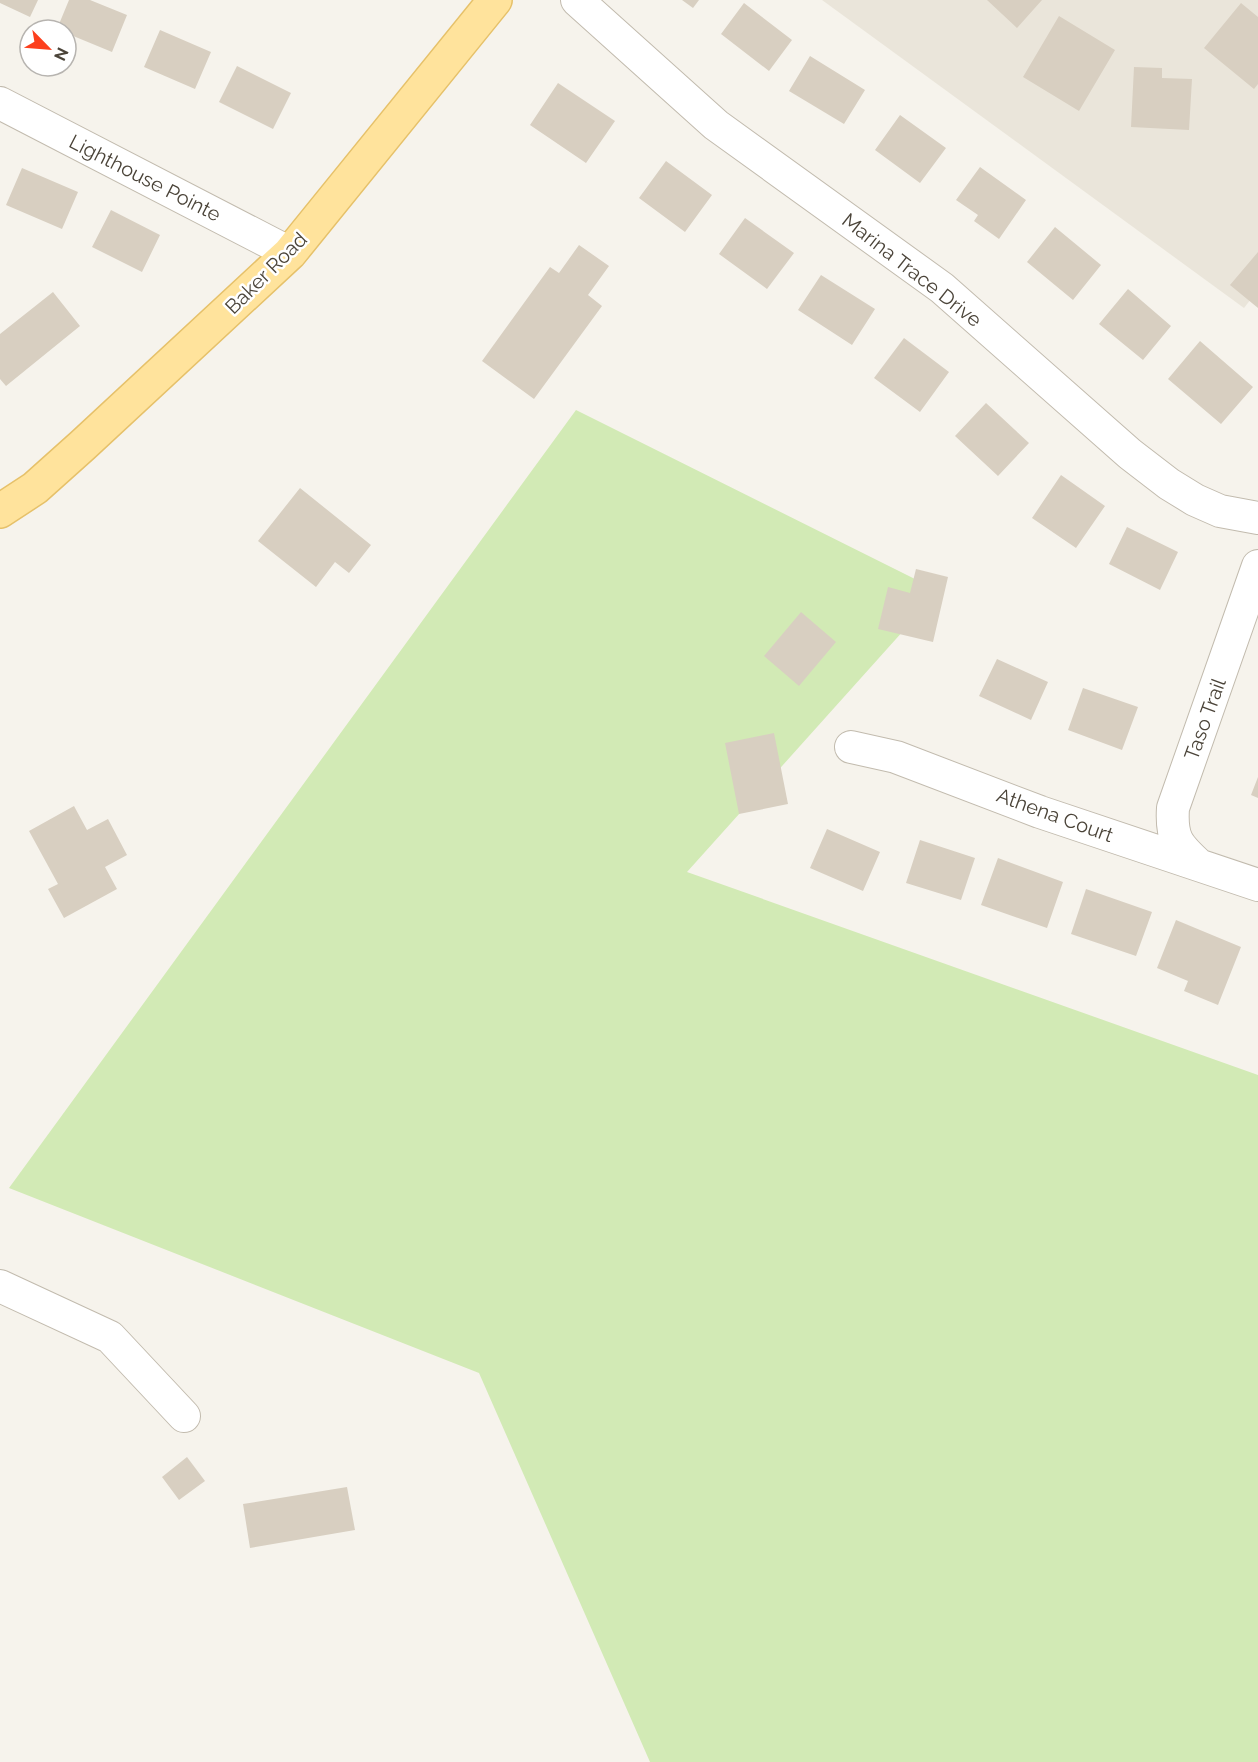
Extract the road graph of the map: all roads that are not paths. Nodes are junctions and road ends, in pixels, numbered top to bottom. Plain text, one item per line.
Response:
1 (495, 0) edge
2 (577, 0) edge
3 (0, 103) edge
4 (290, 254) junction
5 (0, 511) edge
6 (1258, 518) edge
7 (1258, 566) edge
8 (851, 747) dead end
9 (1200, 865) junction
10 (1258, 885) edge
11 (0, 1286) edge
12 (184, 1416) dead end

1 - 4 main road, Baker Road
2 - 6 street, Marina Trace Drive
3 - 4 street, Lighthouse Pointe
4 - 5 main road, Baker Road
7 - 9 street, Taso Trail
8 - 9 street, Athena Court
9 - 10 street, Athena Court
11 - 12 street

